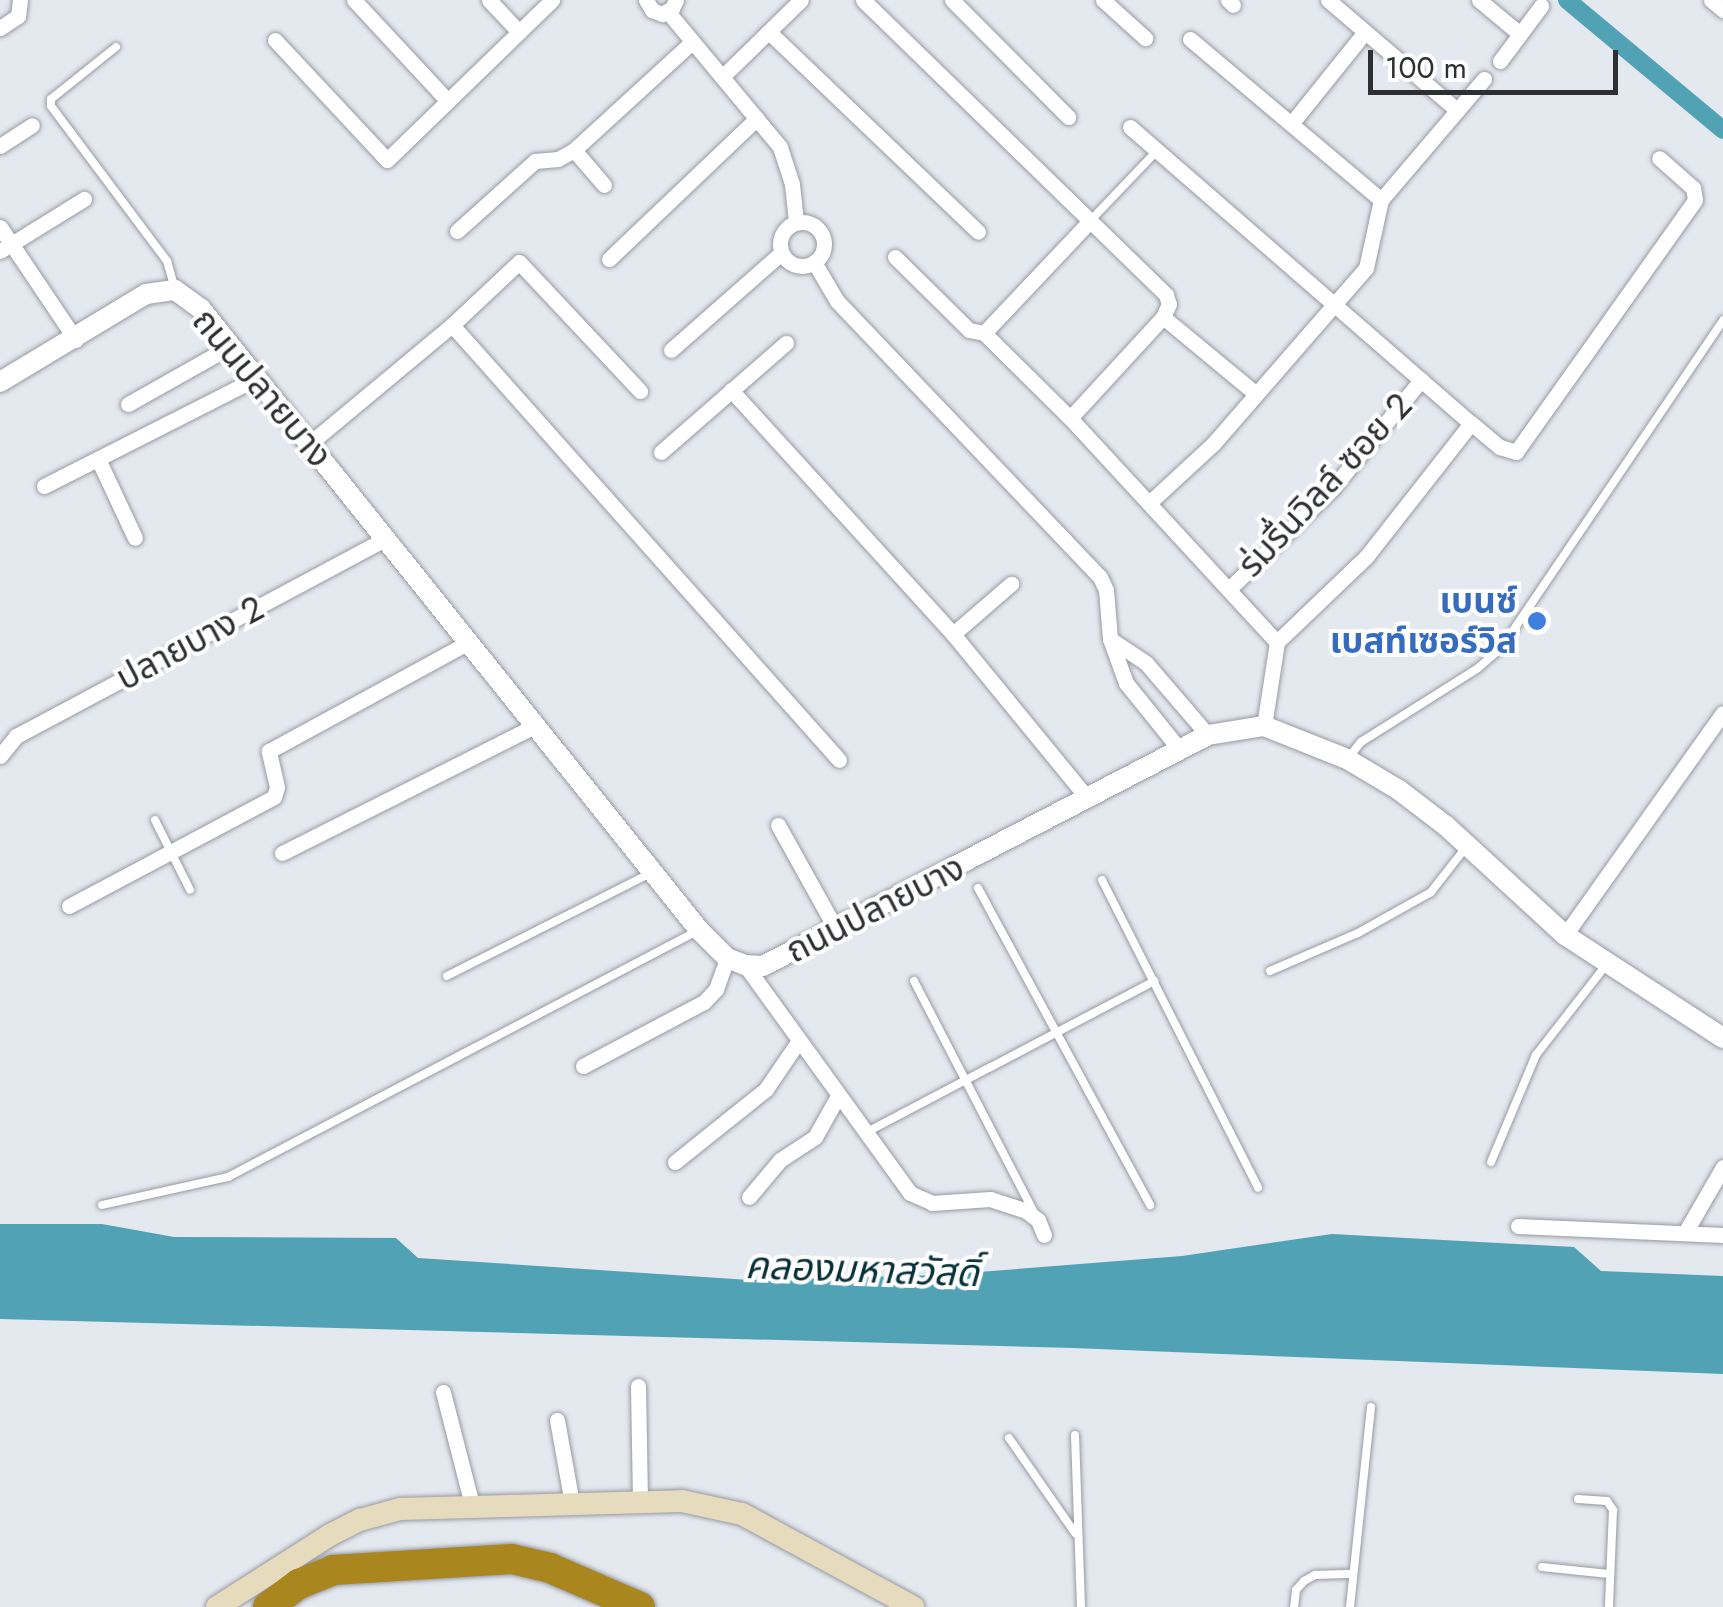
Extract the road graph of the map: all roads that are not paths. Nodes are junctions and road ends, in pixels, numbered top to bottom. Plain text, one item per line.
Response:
1 (20, 0) edge
2 (354, 0) edge
3 (489, 0) edge
4 (552, 0) edge
5 (646, 0) edge
6 (801, 0) edge
7 (864, 0) edge
8 (952, 0) edge
9 (1102, 0) edge
10 (1328, 0) edge
11 (1479, 0) edge
12 (1710, 0) edge
13 (672, 6) edge
14 (1541, 6) dead end
15 (1723, 10) edge
16 (0, 28) edge
17 (519, 32) junction
18 (769, 32) junction
19 (1365, 32) junction
20 (1520, 34) junction
21 (1144, 38) dead end
22 (1190, 39) dead end
23 (276, 40) dead end
24 (692, 42) junction
25 (116, 47) dead end
26 (1500, 61) dead end
27 (722, 77) junction
28 (1484, 79) dead end
29 (448, 101) junction
30 (1457, 110) junction
31 (1068, 117) dead end
32 (757, 118) junction
33 (1290, 124) junction
34 (32, 125) dead end
35 (1130, 127) dead end
36 (0, 146) edge
37 (574, 150) junction
38 (1157, 151) junction
39 (1660, 158) dead end
40 (604, 186) dead end
41 (84, 199) dead end
42 (1381, 200) junction
43 (1090, 220) junction
44 (796, 222) junction
45 (0, 227) edge
46 (457, 231) dead end
47 (978, 232) dead end
48 (5, 247) edge
49 (782, 253) junction
50 (895, 258) dead end
51 (609, 259) dead end
52 (814, 262) junction
53 (175, 290) junction
54 (1334, 304) junction
55 (1163, 317) junction
56 (1723, 320) edge
57 (452, 325) junction
58 (984, 332) junction
59 (76, 340) junction
60 (786, 344) dead end
61 (231, 346) junction
62 (671, 350) dead end
63 (256, 378) junction
64 (1421, 380) junction
65 (0, 382) edge
66 (731, 390) junction
67 (640, 392) dead end
68 (1256, 394) junction
69 (128, 404) dead end
70 (1070, 418) junction
71 (1471, 423) junction
72 (309, 444) junction
73 (661, 452) dead end
74 (98, 458) junction
75 (44, 486) dead end
76 (1149, 503) junction
77 (135, 538) dead end
78 (386, 538) junction
79 (1011, 584) dead end
80 (1229, 589) junction
81 (953, 634) junction
82 (1110, 639) junction
83 (469, 642) junction
84 (1277, 642) junction
85 (1723, 713) edge
86 (536, 725) junction
87 (1264, 726) junction
88 (1208, 734) junction
89 (1180, 750) junction
90 (0, 756) edge
91 (1347, 759) junction
92 (838, 760) dead end
93 (1088, 798) junction
94 (156, 820) dead end
95 (778, 825) dead end
96 (1468, 846) junction
97 (171, 851) junction
98 (282, 853) dead end
99 (653, 872) junction
100 (1102, 880) dead end
101 (978, 888) dead end
102 (190, 890) dead end
103 (69, 906) dead end
104 (836, 929) junction
105 (699, 930) junction
106 (1565, 935) junction
107 (736, 962) junction
108 (1606, 964) junction
109 (1270, 971) dead end
110 (448, 976) dead end
111 (914, 981) dead end
112 (1155, 982) junction
113 (1058, 1032) junction
114 (1723, 1038) edge
115 (798, 1042) junction
116 (583, 1066) dead end
117 (965, 1081) junction
118 (838, 1096) junction
119 (865, 1133) junction
120 (674, 1162) dead end
121 (1490, 1162) dead end
122 (1723, 1167) edge
123 (1258, 1188) dead end
124 (749, 1196) dead end
125 (102, 1205) dead end
126 (1150, 1205) dead end
127 (1518, 1226) dead end
128 (1041, 1227) joint
129 (1686, 1231) junction
130 (1723, 1235) edge
131 (638, 1386) dead end
132 (443, 1392) dead end
133 (1372, 1406) dead end
134 (557, 1420) dead end
135 (1075, 1436) dead end
136 (1009, 1438) dead end
137 (1578, 1498) dead end
138 (640, 1502) junction
139 (572, 1503) junction
140 (472, 1505) junction
141 (1075, 1533) junction
142 (1542, 1566) dead end
143 (1353, 1574) junction
144 (1610, 1574) junction
145 (217, 1607) edge
146 (268, 1607) edge
147 (640, 1607) edge
148 (913, 1607) edge
149 (1082, 1607) edge
150 (1294, 1607) edge
151 (1350, 1607) edge
152 (1609, 1607) edge

1 - 16 street
2 - 29 street
3 - 17 street
4 - 17 street
5 - 13 street
6 - 18 street
7 - 43 street
8 - 31 street
9 - 21 street
10 - 19 street
11 - 20 street
12 - 15 street
13 - 24 street
14 - 20 street
17 - 29 street
18 - 27 street
18 - 47 street
19 - 30 street
19 - 33 street
20 - 26 street
22 - 33 street
23 - 29 street
24 - 27 street
24 - 37 street
25 - 53 lane
27 - 32 street
28 - 30 street
30 - 42 street
32 - 44 street
32 - 51 street
33 - 42 street
34 - 36 street
35 - 38 street
37 - 40 street
37 - 46 street
38 - 43 lane
38 - 54 street
39 - 71 street
41 - 48 street
42 - 54 street
43 - 55 street
43 - 58 street
44 - 49 street
44 - 52 street
45 - 48 street
48 - 59 street
49 - 52 street
49 - 62 street
50 - 58 street
52 - 82 street
53 - 59 street, ถนนปลายบาง
53 - 61 street, ถนนปลายบาง
54 - 64 street
54 - 68 street
55 - 68 street
55 - 70 street
56 - 91 lane
57 - 67 street
57 - 72 street
57 - 92 street
58 - 70 street
59 - 65 street, ถนนปลายบาง
60 - 66 street
61 - 63 street, ถนนปลายบาง
61 - 69 street
63 - 72 street, ถนนปลายบาง
63 - 74 street
64 - 71 street
64 - 80 street, ร่มรื่นวิลล์ ซอย 2
66 - 73 street
66 - 81 street
68 - 76 street
70 - 76 street
71 - 84 street
72 - 78 street, ถนนปลายบาง
74 - 75 street
74 - 77 street
76 - 80 street
78 - 83 street, ถนนปลายบาง
78 - 90 street, ปลายบาง 2
79 - 81 street
80 - 84 street
81 - 93 street
82 - 88 street
82 - 89 street
83 - 86 street, ถนนปลายบาง
83 - 97 street
84 - 87 street
85 - 106 street
86 - 98 street
86 - 99 street, ถนนปลายบาง
87 - 88 street, ถนนปลายบาง
87 - 91 street, ถนนปลายบาง
88 - 89 street, ถนนปลายบาง
89 - 93 street, ถนนปลายบาง
91 - 96 street, ถนนปลายบาง
93 - 104 street, ถนนปลายบาง
94 - 97 lane
95 - 104 street
96 - 106 street, ถนนปลายบาง
96 - 109 lane
97 - 102 lane
97 - 103 street
99 - 105 street, ถนนปลายบาง
99 - 110 lane
100 - 112 lane
101 - 113 lane
104 - 107 street, ถนนปลายบาง
105 - 107 street, ถนนปลายบาง
105 - 125 lane
106 - 108 street, ถนนปลายบาง
107 - 115 street
107 - 116 street
108 - 114 street, ถนนปลายบาง
108 - 121 lane
111 - 117 lane
112 - 113 lane
112 - 123 lane
113 - 117 lane
113 - 126 lane
115 - 118 street
115 - 120 street
117 - 119 lane
117 - 128 lane
118 - 119 street
118 - 124 street
119 - 128 street
122 - 129 street
127 - 129 street
129 - 130 street
131 - 138 street
132 - 140 street
133 - 143 lane
134 - 139 street
135 - 141 lane
136 - 141 lane
137 - 144 lane
138 - 139 main road
138 - 148 main road
139 - 140 main road
140 - 145 main road
141 - 149 lane
142 - 144 lane
143 - 150 lane
143 - 151 lane
144 - 152 lane
146 - 147 highway

